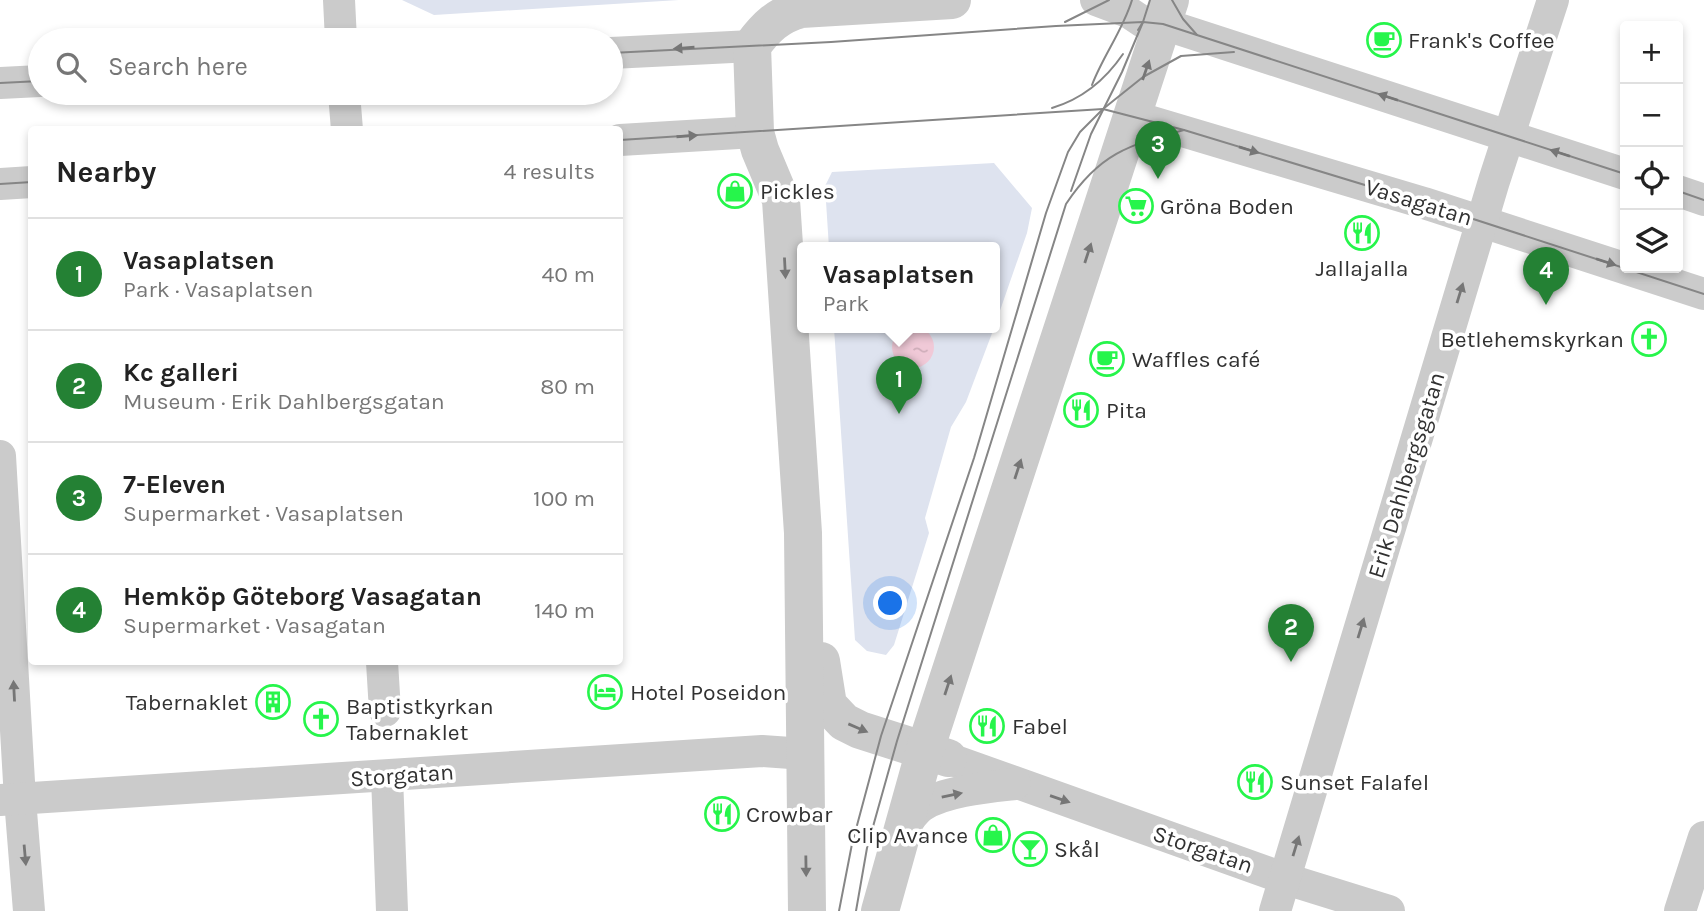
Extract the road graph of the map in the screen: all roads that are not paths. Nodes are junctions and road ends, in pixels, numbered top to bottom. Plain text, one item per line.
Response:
1 (340, 0) edge
2 (952, 0) edge
3 (1096, 0) edge
4 (1553, 0) edge
5 (1159, 16) edge
6 (341, 28) edge
7 (752, 46) junction
8 (623, 52) edge
9 (28, 82) edge
10 (0, 83) edge
11 (345, 105) edge
12 (1132, 116) junction
13 (347, 126) edge
14 (755, 132) junction
15 (1508, 136) junction
16 (623, 140) edge
17 (1620, 172) edge
18 (28, 182) edge
19 (0, 184) edge
20 (1683, 193) edge
21 (1704, 200) edge
22 (1482, 222) junction
23 (1704, 294) edge
24 (0, 456) edge
25 (803, 533) junction
26 (382, 665) edge
27 (385, 711) dead end
28 (805, 754) junction
29 (937, 754) junction
30 (387, 776) junction
31 (1018, 784) junction
32 (10, 799) edge
33 (900, 833) junction
34 (1704, 837) edge
35 (1286, 879) junction
36 (29, 911) edge
37 (392, 911) edge
38 (807, 911) edge
39 (880, 911) edge
40 (1275, 911) edge
41 (1389, 911) edge
42 (1680, 911) edge

1 - 6 street
2 - 7 street
3 - 5 street
4 - 15 street, Erik Dahlbergsgatan
12 -> 5 street
15 -> 5 street
7 -> 8 street
7 - 14 street
9 - 10 street
11 - 13 street
12 -> 22 street, Vasagatan
29 -> 12 street
16 -> 14 street
14 -> 25 street
17 -> 15 street
15 - 22 street, Erik Dahlbergsgatan
18 - 19 street
20 - 21 street
22 -> 23 street, Vasagatan
35 -> 22 street, Erik Dahlbergsgatan
32 -> 24 street
25 - 28 street
25 -> 29 street
26 - 27 street
28 - 30 street, Storgatan
28 -> 38 street
29 - 31 street, Storgatan
29 - 33 street
30 - 32 street, Storgatan
30 - 37 street
33 -> 31 street, Storgatan
31 -> 35 street, Storgatan
32 -> 36 street
33 - 39 street
34 - 42 street
35 - 40 street, Erik Dahlbergsgatan
35 - 41 street, Storgatan

